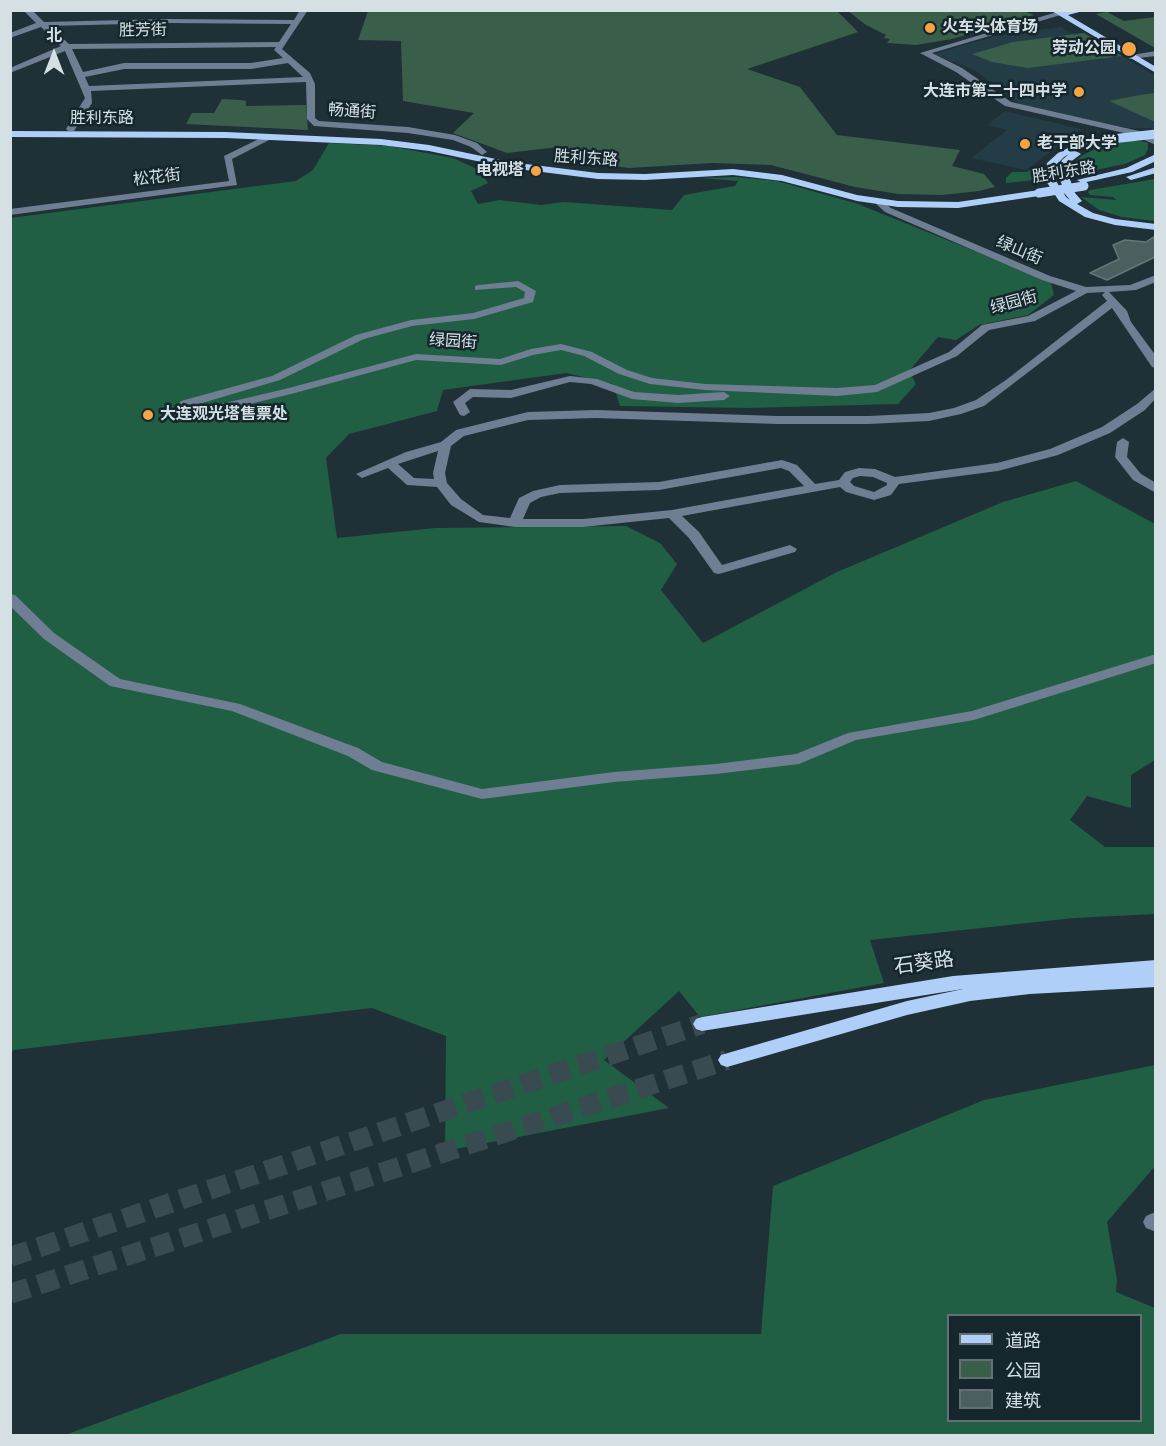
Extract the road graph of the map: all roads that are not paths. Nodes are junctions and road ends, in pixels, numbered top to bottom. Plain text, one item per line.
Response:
1 (27, 10) edge
2 (172, 10) edge
3 (304, 10) edge
4 (1083, 10) edge
5 (1072, 11) edge
6 (1057, 12) edge
7 (296, 22) junction
8 (40, 24) junction
9 (162, 33) junction
10 (10, 36) edge
11 (281, 44) junction
12 (67, 47) junction
13 (1155, 53) edge
14 (1145, 55) junction
15 (1130, 56) junction
16 (288, 60) junction
17 (1155, 61) edge
18 (10, 71) edge
19 (1155, 71) edge
20 (80, 75) junction
21 (308, 79) junction
22 (86, 89) junction
23 (10, 128) edge
24 (71, 129) junction
25 (10, 134) edge
26 (270, 136) junction
27 (1155, 139) edge
28 (482, 153) junction
29 (1155, 157) edge
30 (1155, 170) edge
31 (1155, 177) edge
32 (1126, 178) junction
33 (1083, 183) junction
34 (1038, 190) junction
35 (879, 202) junction
36 (10, 212) edge
37 (1155, 225) edge
38 (1155, 279) edge
39 (479, 288) dead end
40 (1100, 289) junction
41 (1085, 290) junction
42 (1113, 302) junction
43 (1155, 365) edge
44 (749, 388) junction
45 (1155, 391) edge
46 (464, 412) dead end
47 (1123, 442) dead end
48 (445, 445) junction
49 (391, 464) junction
50 (362, 474) dead end
51 (893, 481) junction
52 (441, 483) junction
53 (843, 483) junction
54 (1155, 489) edge
55 (814, 490) junction
56 (672, 514) junction
57 (515, 523) junction
58 (790, 549) dead end
59 (10, 598) edge
60 (1155, 658) edge
61 (1155, 966) edge
62 (1155, 980) edge
63 (702, 1024) tunnel mouth
64 (728, 1060) tunnel mouth

1 - 8 street
2 - 9 street
3 - 7 street
4 - 5 main road
5 - 6 main road
5 - 14 main road
6 - 15 main road
6 - 27 street
7 - 9 street
7 - 11 street
8 - 9 street
8 - 10 street
8 - 12 street
9 - 11 street, 胜芳街
9 - 12 street, 胜芳街
11 - 16 street
12 - 18 street, 胜芳街
12 - 20 street
13 - 14 street
14 - 15 street
14 - 17 main road
15 - 19 main road
16 - 20 street
16 - 21 street
20 - 22 street
21 - 22 street
21 - 28 street, 畅通街
22 - 24 street
23 - 24 main road
24 - 28 main road
25 - 26 main road, 胜利东路
26 - 35 main road, 胜利东路
26 - 36 street, 松花街
27 - 37 main road, bridge
28 - 34 main road
29 - 33 main road, 胜利东路
30 - 32 main road, 胜利东路
31 - 32 main road
32 - 33 main road, 胜利东路
33 - 34 main road, 胜利东路, bridge
34 - 35 main road, 胜利东路
35 - 41 street, 绿山街
38 - 40 street, 绿山街
39 - 44 street, 绿园街
40 - 41 street, 绿山街
40 - 42 street
41 - 44 street, 绿园街
42 - 43 street
42 - 48 street
44 - 46 street
45 - 51 street
47 - 54 street
48 - 49 street
48 - 52 street
49 - 50 street
49 - 52 street
51 - 53 street
51 - 53 street
52 - 57 street
53 - 55 street
55 - 56 street
55 - 57 street
56 - 57 street
56 - 58 street
59 - 60 street
61 - 63 main road, 石葵路
62 - 64 main road

